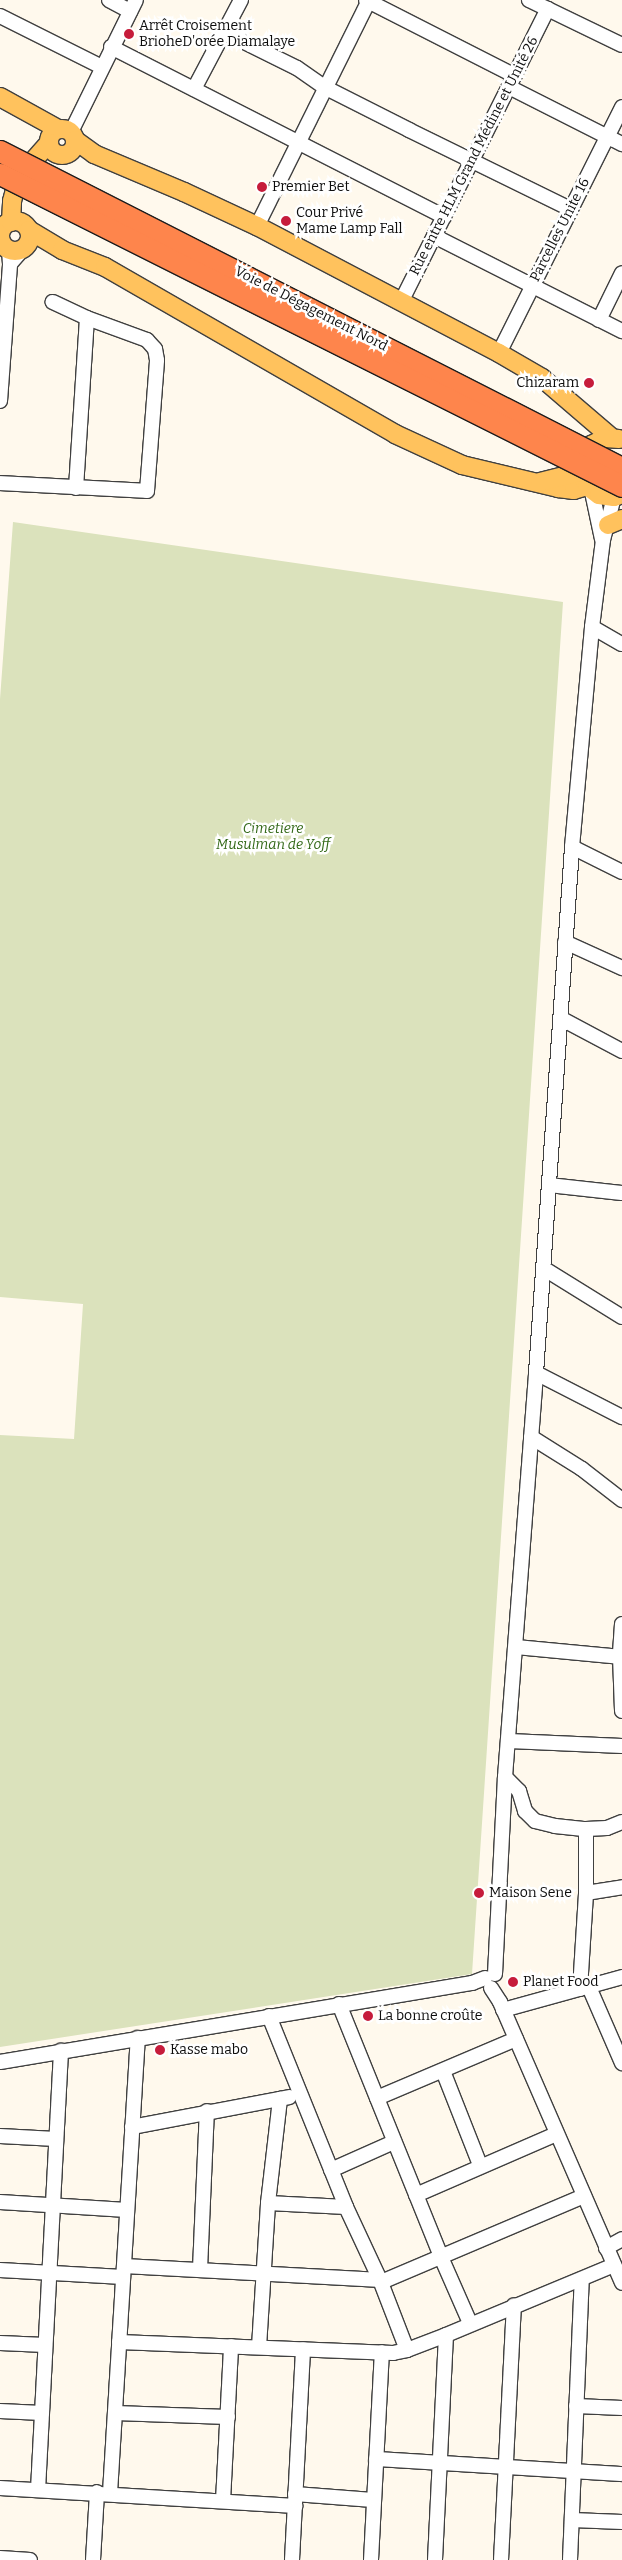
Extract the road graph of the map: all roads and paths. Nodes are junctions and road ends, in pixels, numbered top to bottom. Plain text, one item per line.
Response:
1 (109, 0) edge
2 (241, 0) edge
3 (368, 0) edge
4 (539, 4) edge
5 (133, 6) edge
6 (0, 16) edge
7 (224, 32) junction
8 (622, 45) edge
9 (111, 47) junction
10 (102, 67) junction
11 (512, 81) junction
12 (326, 88) junction
13 (194, 90) junction
14 (0, 97) edge
15 (622, 106) edge
16 (607, 136) junction
17 (61, 141) junction
18 (298, 143) junction
19 (622, 144) edge
20 (0, 151) edge
21 (472, 161) junction
22 (0, 174) edge
23 (570, 210) junction
24 (444, 217) junction
25 (257, 226) junction
26 (434, 236) junction
27 (12, 237) edge
28 (622, 273) edge
29 (533, 284) junction
30 (53, 302) dead end
31 (401, 302) junction
32 (87, 318) junction
33 (599, 320) junction
34 (622, 331) edge
35 (499, 353) junction
36 (0, 401) edge
37 (572, 402) junction
38 (617, 439) edge
39 (591, 444) junction
40 (622, 468) edge
41 (0, 482) edge
42 (587, 483) junction
43 (76, 488) junction
44 (620, 494) edge
45 (611, 528) edge
46 (592, 627) junction
47 (622, 644) edge
48 (572, 847) junction
49 (622, 872) edge
50 (565, 942) junction
51 (622, 968) edge
52 (560, 1018) junction
53 (622, 1050) edge
54 (549, 1185) junction
55 (622, 1193) edge
56 (543, 1268) junction
57 (622, 1315) edge
58 (536, 1374) junction
59 (622, 1417) edge
60 (531, 1437) junction
61 (622, 1500) edge
62 (622, 1624) edge
63 (516, 1647) junction
64 (621, 1657) edge
65 (622, 1710) edge
66 (509, 1741) junction
67 (622, 1746) edge
68 (505, 1777) junction
69 (622, 1822) edge
70 (586, 1829) junction
71 (622, 1887) edge
72 (586, 1893) junction
73 (622, 1977) edge
74 (488, 1981) junction
75 (585, 1988) junction
76 (339, 2004) junction
77 (502, 2006) junction
78 (270, 2016) junction
79 (138, 2038) junction
80 (516, 2039) junction
81 (61, 2051) junction
82 (0, 2062) edge
83 (622, 2063) edge
84 (442, 2071) junction
85 (300, 2094) junction
86 (377, 2098) junction
87 (280, 2099) junction
88 (207, 2112) junction
89 (132, 2127) junction
90 (556, 2134) junction
91 (0, 2136) edge
92 (56, 2139) junction
93 (394, 2142) junction
94 (480, 2165) junction
95 (331, 2170) junction
96 (416, 2195) junction
97 (584, 2196) junction
98 (0, 2202) edge
99 (268, 2203) junction
100 (53, 2205) junction
101 (346, 2207) junction
102 (127, 2210) junction
103 (622, 2239) edge
104 (606, 2248) junction
105 (441, 2257) junction
106 (614, 2265) junction
107 (200, 2269) junction
108 (0, 2270) edge
109 (123, 2271) junction
110 (264, 2272) junction
111 (50, 2273) junction
112 (582, 2279) junction
113 (380, 2280) junction
114 (622, 2283) edge
115 (514, 2306) junction
116 (470, 2323) junction
117 (446, 2335) junction
118 (119, 2342) junction
119 (0, 2343) edge
120 (45, 2345) junction
121 (232, 2346) junction
122 (259, 2347) junction
123 (303, 2349) junction
124 (408, 2350) junction
125 (382, 2352) junction
126 (576, 2406) junction
127 (622, 2408) edge
128 (0, 2411) edge
129 (42, 2413) junction
130 (115, 2413) junction
131 (228, 2417) junction
132 (376, 2458) junction
133 (441, 2463) junction
134 (506, 2467) junction
135 (574, 2471) junction
136 (622, 2474) edge
137 (0, 2488) edge
138 (38, 2490) junction
139 (104, 2493) junction
140 (295, 2500) junction
141 (373, 2500) junction
142 (223, 2501) junction
143 (572, 2520) junction
144 (622, 2522) edge
145 (0, 2558) edge
146 (30, 2560) edge
147 (93, 2560) edge
148 (292, 2560) edge
149 (371, 2560) edge
150 (435, 2560) edge
151 (501, 2560) edge
152 (570, 2560) edge

1 - 5 street
2 - 7 street
3 - 11 street
3 - 12 street
4 - 8 street
4 - 11 street, Rue entre HLM Grand Médine et Unité 26
5 - 9 street
6 - 10 street
7 - 12 street
7 - 13 street
9 - 10 street
9 - 13 street
10 - 17 street
11 - 16 street
11 - 21 street, Rue entre HLM Grand Médine et Unité 26
12 - 18 street
12 - 21 street
13 - 18 street
14 - 17 main road
15 - 16 street, Parcelles Unite 16
16 - 19 street
16 - 23 street, Parcelles Unite 16
17 - 25 main road
17 - 27 main road
18 - 24 street
18 - 25 street
20 - 40 highway, Voie de Dégagement Nord, bridge
21 - 23 street
21 - 24 street, Rue entre HLM Grand Médine et Unité 26
22 - 44 highway, Voie de Dégagement Nord, bridge
23 - 29 street, Parcelles Unite 16
24 - 26 street, Rue entre HLM Grand Médine et Unité 26
25 - 31 main road
26 - 29 street
26 - 31 street, Rue entre HLM Grand Médine et Unité 26
27 - 36 street
27 - 42 main road
28 - 33 street
29 - 33 street
29 - 35 street, Parcelles Unite 16
30 - 32 street
31 - 35 main road
32 - 43 street
32 - 43 street
33 - 34 street
35 - 37 main road
37 - 38 main road
37 - 39 main road
38 - 39 main road
39 - 42 main road
41 - 43 street
42 - 44 main road
42 - 45 street
44 - 45 street
45 - 46 street
46 - 47 street
46 - 48 street
48 - 49 street
48 - 50 street
50 - 51 street
50 - 52 street
52 - 53 street
52 - 54 street
54 - 55 street
54 - 56 street
56 - 57 street
56 - 58 street
58 - 59 street
58 - 60 street
60 - 61 street
60 - 63 street
62 - 64 street
63 - 64 street
63 - 66 street
64 - 65 street
66 - 67 street
66 - 68 street
68 - 70 street
68 - 74 street
69 - 70 street
70 - 72 street
71 - 72 street
72 - 75 street
73 - 75 street
74 - 76 street
74 - 77 street
75 - 77 street
75 - 83 street
76 - 78 street
76 - 86 street
77 - 80 street
78 - 79 street
78 - 85 street
79 - 81 street
79 - 89 street
80 - 84 street
80 - 90 street
81 - 82 street
81 - 92 street
84 - 86 street
84 - 94 street
85 - 87 street
85 - 95 street
86 - 93 street
87 - 88 street
87 - 99 street
88 - 89 street
88 - 107 street
89 - 102 street
90 - 94 street
90 - 97 street
91 - 92 street
92 - 100 street
93 - 95 street
93 - 96 street
94 - 96 street
95 - 101 street
96 - 105 street
97 - 104 street
97 - 105 street
98 - 100 street
99 - 101 street
99 - 110 street
100 - 102 street
100 - 111 street
101 - 113 street
102 - 109 street
103 - 104 street
104 - 106 street
105 - 113 street
105 - 116 street
106 - 112 street
106 - 114 street
107 - 109 street
107 - 110 street
108 - 111 street
109 - 111 street
109 - 118 street
110 - 113 street
110 - 122 street
111 - 120 street
112 - 115 street
112 - 126 street
113 - 124 street
115 - 116 street
115 - 134 street
116 - 117 street
117 - 124 street
117 - 133 street
118 - 121 street
118 - 130 street
119 - 120 street
120 - 129 street
121 - 122 street
121 - 131 street
122 - 123 street
123 - 125 street
123 - 140 street
124 - 125 street
125 - 132 street
126 - 127 street
126 - 135 street
128 - 129 street
129 - 138 street
130 - 131 street
130 - 139 street
131 - 142 street
132 - 133 street
132 - 141 street
133 - 134 street
133 - 150 street
134 - 135 street
134 - 151 street
135 - 136 street
135 - 143 street
137 - 138 street
138 - 139 street
139 - 142 street
139 - 147 street
140 - 141 street
140 - 142 street
140 - 148 street
141 - 149 street
143 - 144 street
143 - 152 street
145 - 146 street

